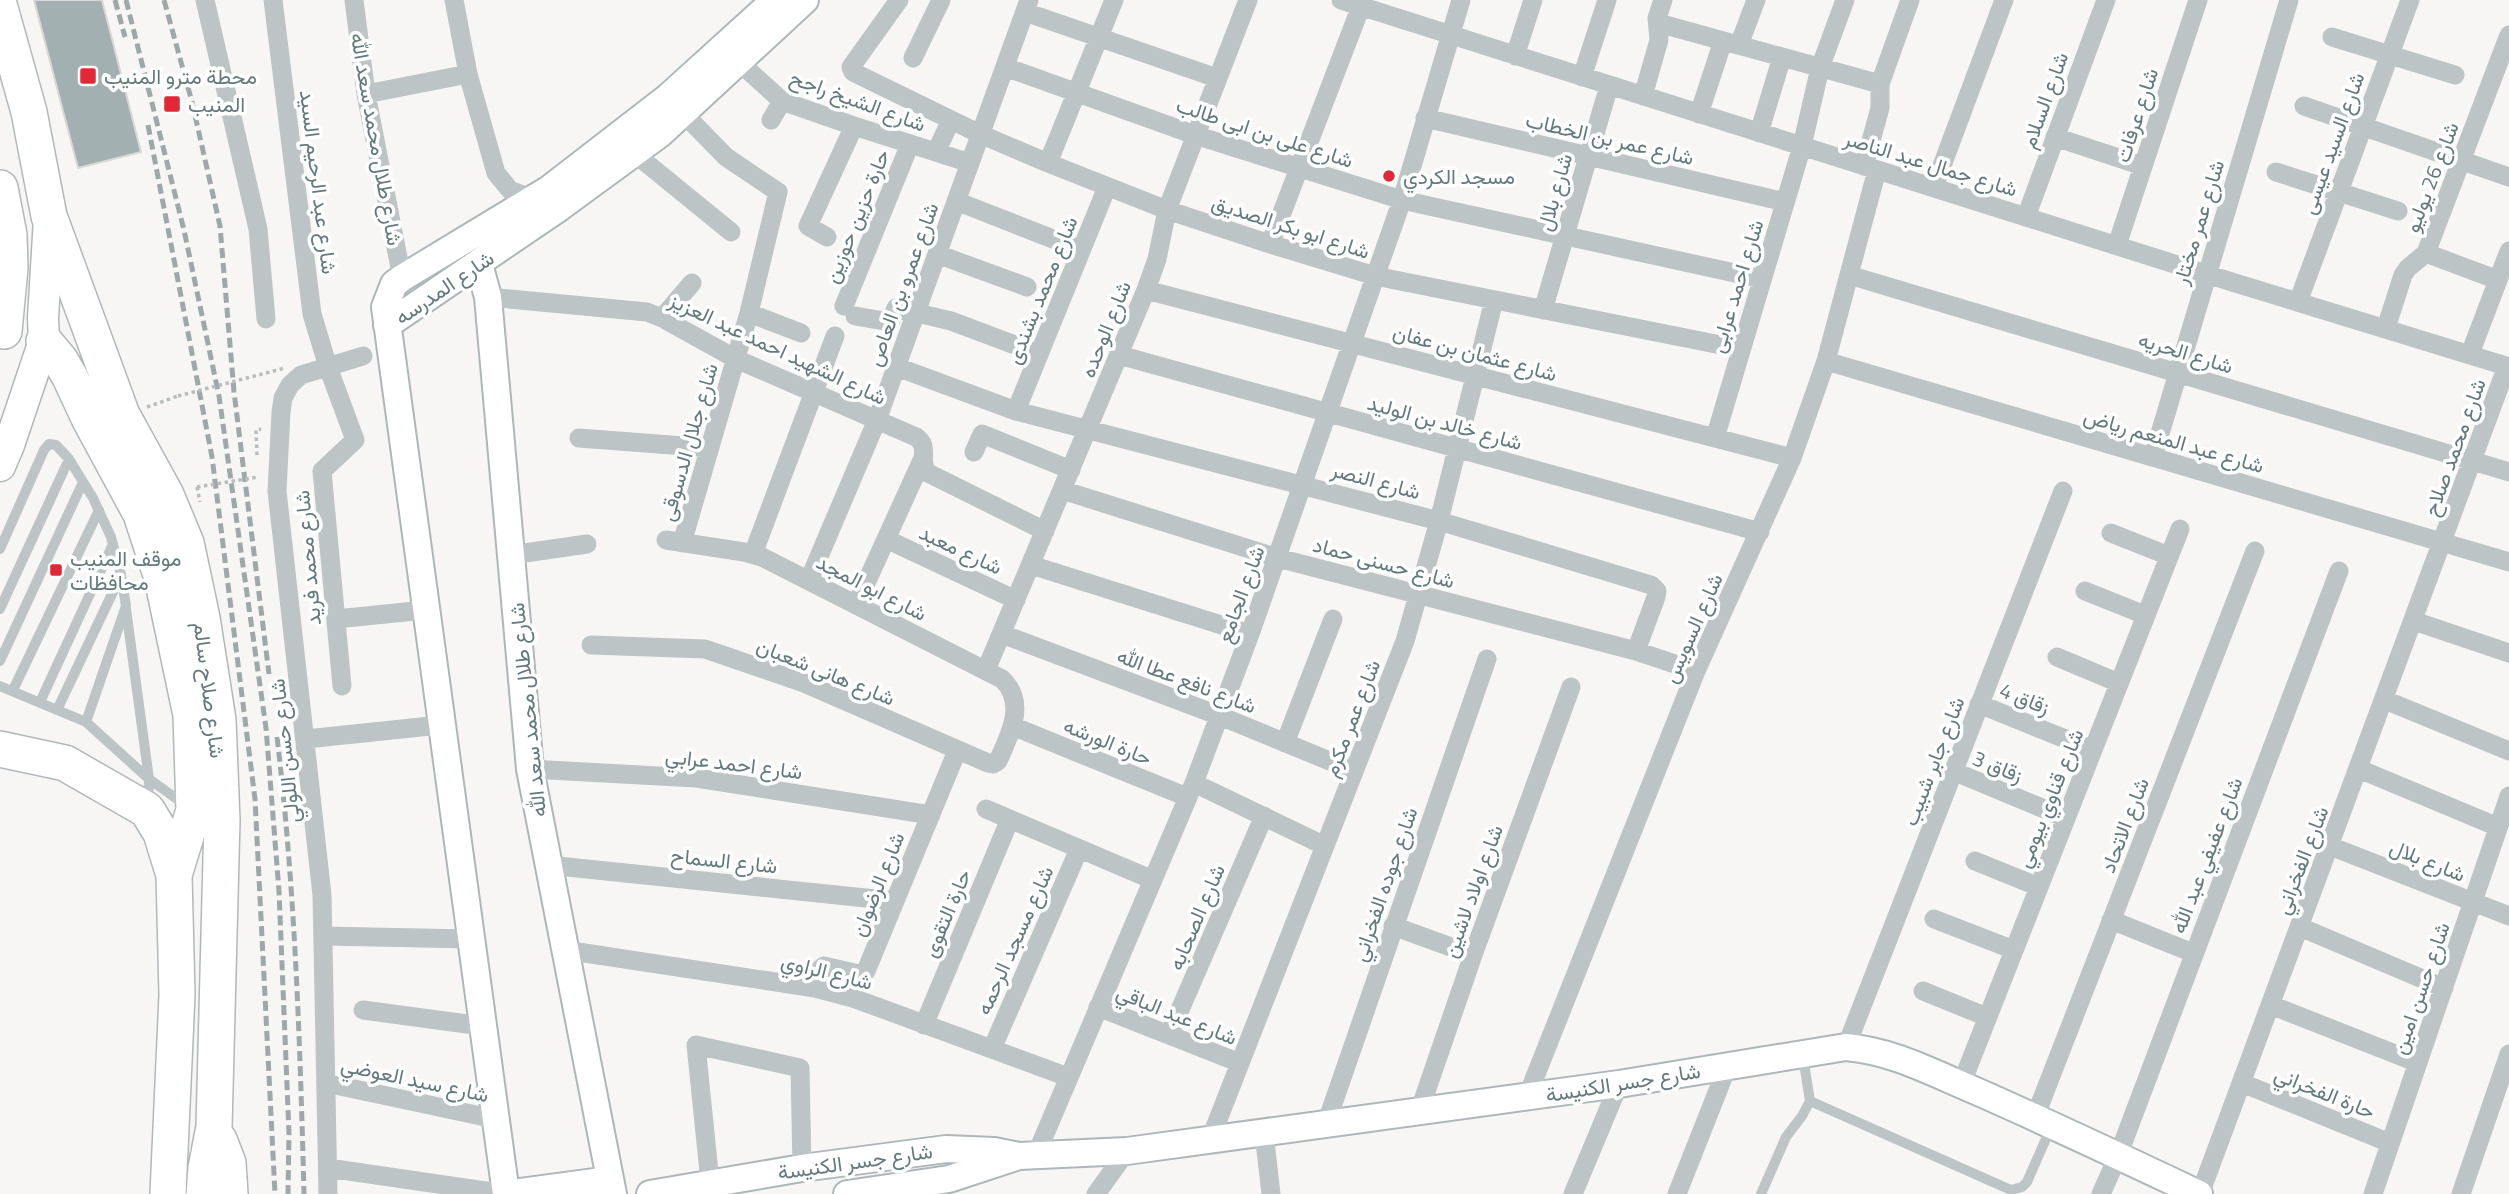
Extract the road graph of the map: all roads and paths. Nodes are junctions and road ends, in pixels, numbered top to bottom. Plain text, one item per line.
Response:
1 (205, 0) edge
2 (273, 0) edge
3 (354, 0) edge
4 (454, 0) edge
5 (775, 0) edge
6 (805, 0) edge
7 (899, 0) edge
8 (941, 0) edge
9 (1114, 0) edge
10 (1248, 0) edge
11 (1341, 0) edge
12 (1461, 0) edge
13 (1533, 0) edge
14 (1607, 0) edge
15 (1663, 0) edge
16 (1756, 0) edge
17 (1845, 0) edge
18 (1910, 0) edge
19 (2004, 0) edge
20 (2106, 0) edge
21 (2198, 0) edge
22 (2289, 0) edge
23 (2410, 0) edge
24 (1027, 6) edge
25 (1371, 6) edge
26 (0, 8) edge
27 (1658, 23) junction
28 (1450, 35) junction
29 (2509, 35) edge
30 (2332, 37) dead end
31 (1099, 38) junction
32 (1731, 43) junction
33 (2389, 55) junction
34 (1515, 56) junction
35 (1782, 57) junction
36 (914, 58) dead end
37 (740, 63) junction
38 (1005, 67) junction
39 (1820, 68) junction
40 (468, 74) junction
41 (2455, 75) dead end
42 (1583, 77) junction
43 (1217, 78) junction
44 (1880, 84) junction
45 (1609, 86) junction
46 (1077, 92) junction
47 (366, 94) junction
48 (1643, 96) junction
49 (782, 101) junction
50 (2304, 106) dead end
51 (684, 114) junction
52 (1699, 114) junction
53 (1425, 118) junction
54 (771, 120) dead end
55 (951, 120) junction
56 (854, 126) junction
57 (2363, 126) junction
58 (1759, 133) junction
59 (981, 134) junction
60 (1195, 135) junction
61 (2055, 137) junction
62 (910, 144) junction
63 (1802, 146) junction
64 (936, 152) junction
65 (634, 153) junction
66 (1588, 156) junction
67 (2461, 161) junction
68 (970, 163) junction
69 (1048, 163) junction
70 (2143, 166) junction
71 (1299, 168) junction
72 (1871, 168) junction
73 (2276, 172) dead end
74 (2509, 177) edge
75 (1107, 187) junction
76 (1934, 187) junction
77 (0, 188) edge
78 (2338, 192) junction
79 (534, 200) junction
80 (1402, 200) junction
81 (956, 201) junction
82 (1785, 202) junction
83 (559, 208) junction
84 (1167, 210) junction
85 (2398, 211) dead end
86 (49, 216) junction
87 (2026, 217) junction
88 (731, 232) dead end
89 (1565, 236) junction
90 (827, 237) dead end
91 (1270, 244) junction
92 (2116, 245) junction
93 (1081, 250) junction
94 (2509, 251) edge
95 (2426, 253) junction
96 (937, 254) junction
97 (479, 264) junction
98 (2206, 274) junction
99 (1849, 275) junction
100 (1374, 276) junction
101 (402, 278) junction
102 (1762, 279) junction
103 (2498, 280) junction
104 (692, 283) dead end
105 (1027, 287) dead end
106 (1146, 290) junction
107 (488, 297) junction
108 (1494, 300) junction
109 (2298, 302) junction
110 (1544, 310) junction
111 (749, 313) junction
112 (915, 313) junction
113 (662, 318) junction
114 (266, 319) dead end
115 (387, 325) junction
116 (2386, 328) junction
117 (801, 332) dead end
118 (835, 336) dead end
119 (2, 337) edge
120 (44, 341) junction
121 (1352, 344) junction
122 (1741, 349) junction
123 (1039, 354) junction
124 (2470, 354) junction
125 (1119, 355) junction
126 (363, 356) dead end
127 (736, 359) junction
128 (1826, 361) junction
129 (2508, 366) edge
130 (328, 367) junction
131 (897, 367) junction
132 (285, 368) dead end
133 (2177, 373) junction
134 (1476, 376) junction
135 (814, 393) junction
136 (155, 404) dead end
137 (1016, 411) junction
138 (1328, 413) junction
139 (877, 420) junction
140 (1087, 431) junction
141 (579, 438) dead end
142 (1715, 438) junction
143 (355, 440) joint
144 (710, 448) junction
145 (1458, 449) junction
146 (974, 452) dead end
147 (2153, 457) junction
148 (923, 458) junction
149 (1792, 458) junction
150 (69, 459) junction
151 (2473, 461) junction
152 (0, 466) edge
153 (1071, 470) junction
154 (2509, 472) edge
155 (258, 477) dead end
156 (83, 482) junction
157 (1303, 484) junction
158 (197, 486) dead end
159 (1062, 490) junction
160 (2063, 491) dead end
161 (99, 510) junction
162 (1440, 521) junction
163 (2180, 529) dead end
164 (1045, 531) junction
165 (1760, 531) junction
166 (2111, 533) dead end
167 (886, 539) junction
168 (674, 541) joint
169 (2444, 542) junction
170 (113, 544) junction
171 (587, 544) dead end
172 (0, 549) edge
173 (2255, 551) dead end
174 (753, 554) junction
175 (511, 555) junction
176 (2169, 556) junction
177 (1278, 558) junction
178 (2509, 562) edge
179 (1031, 565) junction
180 (2339, 571) dead end
181 (121, 575) junction
182 (808, 580) junction
183 (2085, 591) dead end
184 (1420, 594) junction
185 (1016, 600) junction
186 (856, 605) junction
187 (126, 607) junction
188 (0, 609) edge
189 (425, 610) junction
190 (2145, 615) junction
191 (336, 619) junction
192 (1333, 619) dead end
193 (2414, 621) junction
194 (1002, 634) junction
195 (1250, 634) junction
196 (592, 645) dead end
197 (1636, 651) junction
198 (2509, 653) edge
199 (2057, 657) dead end
200 (1487, 659) dead end
201 (0, 661) edge
202 (986, 670) junction
203 (1696, 671) junction
204 (2119, 682) junction
205 (0, 686) edge
206 (342, 686) dead end
207 (1571, 687) dead end
208 (13, 690) junction
209 (2385, 700) junction
210 (40, 702) junction
211 (1979, 704) junction
212 (57, 710) junction
213 (1220, 716) junction
214 (86, 722) junction
215 (440, 725) junction
216 (1012, 726) junction
217 (306, 739) junction
218 (1285, 743) junction
219 (0, 749) edge
220 (2092, 750) junction
221 (957, 751) junction
222 (2509, 751) edge
223 (530, 769) junction
224 (2359, 769) junction
225 (1354, 771) junction
226 (1953, 771) junction
227 (1191, 790) junction
228 (148, 794) junction
229 (2509, 796) edge
230 (986, 809) dead end
231 (194, 810) junction
232 (930, 815) junction
233 (1264, 816) junction
234 (2066, 818) junction
235 (1010, 820) junction
236 (2498, 827) junction
237 (1325, 846) junction
238 (2330, 846) junction
239 (1079, 849) junction
240 (1975, 861) dead end
241 (548, 865) junction
242 (1153, 880) junction
243 (2039, 887) junction
244 (174, 890) junction
245 (895, 901) junction
246 (2473, 902) junction
247 (219, 903) junction
248 (2509, 916) edge
249 (1934, 919) dead end
250 (2111, 920) junction
251 (1393, 926) junction
252 (2300, 927) junction
253 (324, 936) junction
254 (470, 939) junction
255 (565, 950) junction
256 (2014, 950) junction
257 (2193, 953) junction
258 (1473, 955) junction
259 (815, 988) junction
260 (2444, 988) junction
261 (1923, 991) dead end
262 (2270, 1005) junction
263 (1098, 1007) junction
264 (363, 1010) dead end
265 (1987, 1017) junction
266 (924, 1025) junction
267 (482, 1026) junction
268 (1169, 1035) junction
269 (1846, 1047) junction
270 (992, 1049) junction
271 (1802, 1053) junction
272 (2509, 1054) edge
273 (1240, 1063) junction
274 (2418, 1063) junction
275 (1728, 1065) junction
276 (1068, 1077) junction
277 (326, 1083) junction
278 (2242, 1083) junction
279 (1619, 1084) junction
280 (1961, 1085) junction
281 (1527, 1097) junction
282 (1810, 1101) junction
283 (1419, 1112) junction
284 (495, 1119) junction
285 (2044, 1121) junction
286 (1326, 1124) junction
287 (214, 1127) junction
288 (1264, 1133) junction
289 (1210, 1140) junction
290 (2390, 1143) junction
291 (1127, 1151) junction
292 (1027, 1156) junction
293 (2118, 1156) junction
294 (328, 1168) junction
295 (802, 1168) junction
296 (710, 1182) junction
297 (611, 1187) edge
298 (168, 1194) edge
299 (204, 1194) edge
300 (230, 1194) edge
301 (328, 1194) edge
302 (506, 1194) edge
303 (649, 1194) edge
304 (847, 1194) edge
305 (1096, 1194) edge
306 (1271, 1194) edge
307 (1573, 1194) edge
308 (1677, 1194) edge
309 (1761, 1194) edge
310 (2101, 1194) edge
311 (2200, 1194) edge
312 (2373, 1194) edge
313 (2461, 1194) edge

1 - 114 street
2 - 130 street, شارع عبد الرحيم السيد
3 - 47 street, شارع طلال محمد سعد الله
4 - 40 street
5 - 79 main road, شارع المدرسه
6 - 37 main road, شارع المدرسه
7 - 55 street, شارع ابو بكر الصديق
8 - 36 street
9 - 31 street
10 - 43 street, شارع الوحده
11 - 25 street, شارع جمال عبد الناصر
12 - 28 street, شارع الجامع
13 - 34 street
14 - 42 street
15 - 27 street
16 - 32 street
17 - 39 street, شارع احمد عرابى
18 - 44 street, شارع السويس
19 - 76 street
20 - 61 street, شارع السلام
21 - 70 street, شارع عرفات
22 - 98 street, شارع عمر مختار
23 - 33 street, شارع السيد عيسى
24 - 31 street
24 - 38 street, شارع عمرو بن العاص
25 - 28 street, شارع جمال عبد الناصر
25 - 71 street
26 - 86 highway, شارع صلاح سالم
27 - 32 street
27 - 48 street
28 - 34 street, شارع جمال عبد الناصر
28 - 53 street, شارع الجامع
29 - 67 street, شارع 26 يوليو
30 - 33 street
31 - 43 street
31 - 46 street
32 - 35 street
32 - 52 street
33 - 41 street
33 - 57 street, شارع السيد عيسى
34 - 42 street, شارع جمال عبد الناصر
35 - 39 street
35 - 58 street
37 - 49 street, شارع الشيخ راجح
37 - 51 main road, شارع المدرسه
38 - 46 street, شارع على بن ابى طالب
38 - 59 street, شارع عمرو بن العاص
39 - 44 street
39 - 63 street, شارع احمد عرابى
40 - 47 street
40 - 79 street
42 - 45 street, شارع جمال عبد الناصر
43 - 60 street, شارع الوحده
44 - 72 street, شارع السويس
45 - 48 street, شارع جمال عبد الناصر
45 - 66 street, شارع بلال
46 - 60 street, شارع على بن ابى طالب
46 - 69 street
47 - 101 street, شارع طلال محمد سعد الله
48 - 52 street, شارع جمال عبد الناصر
49 - 54 street
49 - 56 street, شارع الشيخ راجح
50 - 57 street
51 - 65 main road, شارع المدرسه
51 - 111 street, شارع جلال الدسوقى
52 - 58 street, شارع جمال عبد الناصر
53 - 66 street, شارع عمر بن الخطاب
53 - 80 street, شارع الجامع
55 - 59 street, شارع ابو بكر الصديق
55 - 64 street
56 - 62 street, شارع الشيخ راجح
56 - 90 street
57 - 67 street
57 - 78 street, شارع السيد عيسى
58 - 63 street, شارع جمال عبد الناصر
59 - 68 street, شارع عمرو بن العاص
59 - 69 street, شارع ابو بكر الصديق
60 - 71 street, شارع على بن ابى طالب
60 - 84 street, شارع الوحده
61 - 70 street
61 - 87 street, شارع السلام
62 - 64 street, شارع الشيخ راجح
62 - 112 street, حارة حزين حوزين
63 - 72 street, شارع جمال عبد الناصر
63 - 82 street, شارع احمد عرابى
64 - 68 street, شارع الشيخ راجح
65 - 83 main road, شارع المدرسه
65 - 88 street
66 - 82 street, شارع عمر بن الخطاب
66 - 89 street, شارع بلال
67 - 74 street
67 - 95 street, شارع 26 يوليو
68 - 81 street, شارع عمرو بن العاص
69 - 75 street, شارع ابو بكر الصديق
70 - 92 street, شارع عرفات
71 - 80 street, شارع على بن ابى طالب
71 - 91 street
72 - 76 street, شارع جمال عبد الناصر
72 - 99 street, شارع السويس
73 - 78 street
75 - 84 street, شارع ابو بكر الصديق
75 - 93 street, شارع محمد بشندى
76 - 87 street, شارع جمال عبد الناصر
77 - 119 highway
78 - 85 street
78 - 109 street, شارع السيد عيسى
79 - 83 street
79 - 101 main road, شارع المدرسه
80 - 89 street, شارع على بن ابى طالب
80 - 100 street, شارع الجامع
81 - 93 street
81 - 96 street, شارع عمرو بن العاص
82 - 102 street, شارع احمد عرابى
83 - 97 main road, شارع المدرسه
84 - 91 street, شارع ابو بكر الصديق
84 - 106 street, شارع الوحده
86 - 120 main road
86 - 247 highway, شارع صلاح سالم
87 - 92 street, شارع جمال عبد الناصر
89 - 102 street, شارع على بن ابى طالب
89 - 110 street, شارع بلال
91 - 100 street, شارع ابو بكر الصديق
92 - 98 street, شارع جمال عبد الناصر
93 - 123 street, شارع محمد بشندى
94 - 103 street
95 - 103 street
95 - 116 street, شارع 26 يوليو
96 - 105 street
96 - 112 street, شارع عمرو بن العاص
97 - 107 main road, شارع طلال محمد سعد الله
97 - 115 main road, شارع المدرسه
98 - 109 street, شارع جمال عبد الناصر
98 - 133 street, شارع عمر مختار
99 - 128 street, شارع السويس
99 - 133 street, شارع الحريه
100 - 108 street, شارع ابو بكر الصديق
100 - 121 street, شارع الجامع
101 - 115 main road, شارع المدرسه
102 - 122 street, شارع احمد عرابى
103 - 124 street
104 - 113 street
106 - 121 street, شارع عثمان بن عفان
106 - 125 street, شارع الوحده
107 - 113 street, شارع الشهيد احمد عبد العزيز
107 - 175 main road, شارع طلال محمد سعد الله
108 - 110 street, شارع ابو بكر الصديق
108 - 134 street, شارع عمر مكرم
109 - 116 street, شارع جمال عبد الناصر
110 - 122 street, شارع ابو بكر الصديق
111 - 117 street
111 - 127 street, شارع جلال الدسوقى
112 - 123 street
112 - 131 street, شارع عمرو بن العاص
113 - 127 street, شارع الشهيد احمد عبد العزيز
115 - 189 main road
116 - 124 street, شارع جمال عبد الناصر
118 - 135 street
120 - 152 main road
120 - 231 highway, شارع صلاح سالم
121 - 134 street, شارع عثمان بن عفان
121 - 138 street, شارع الجامع
122 - 142 street, شارع احمد عرابى
123 - 137 street, شارع محمد بشندى
124 - 129 street, شارع جمال عبد الناصر
125 - 138 street, شارع خالد بن الوليد
125 - 140 street, شارع الوحده
126 - 130 street, شارع حسن اللولي
127 - 135 street, شارع الشهيد احمد عبد العزيز
127 - 144 street, شارع جلال الدسوقى
128 - 147 street, شارع عبد المنعم رياض
128 - 149 street, شارع السويس
129 - 151 street, شارع محمد صلاح
130 - 143 street, شارع عبد الرحيم السيد
130 - 217 street, شارع حسن اللولي
131 - 137 street, شارع النصر
131 - 139 street, شارع عمرو بن العاص
132 - 136 path, bridge
133 - 147 street, شارع عمر مختار
133 - 151 street, شارع الحريه
134 - 142 street, شارع عثمان بن عفان
134 - 145 street, شارع عمر مكرم
135 - 139 street, شارع الشهيد احمد عبد العزيز
135 - 174 street
137 - 140 street, شارع النصر
138 - 145 street, شارع خالد بن الوليد
138 - 157 street, شارع الجامع
139 - 148 street, شارع الشهيد احمد عبد العزيز
139 - 182 street, شارع عمرو بن العاص
140 - 153 street, شارع الوحده
140 - 157 street, شارع النصر
141 - 144 street
142 - 149 street, شارع عثمان بن عفان
143 - 191 street, شارع محمد فريد
144 - 168 street, شارع جلال الدسوقى
145 - 162 street, شارع عمر مكرم
145 - 165 street, شارع خالد بن الوليد
146 - 153 street
147 - 169 street, شارع عبد المنعم رياض
148 - 164 street, شارع الشهيد احمد عبد العزيز
148 - 167 street
149 - 165 street, شارع السويس
150 - 156 lane
150 - 172 lane
150 - 188 lane
151 - 154 street, شارع الحريه
151 - 169 street, شارع محمد صلاح
153 - 159 street, شارع الوحده
155 - 158 path, bridge
156 - 161 lane
156 - 201 lane
157 - 162 street, شارع النصر
157 - 177 street, شارع الجامع
159 - 164 street, شارع الوحده
159 - 177 street, شارع حسنى حماد
160 - 211 street, شارع جابر شبيب
161 - 170 lane
161 - 208 lane
162 - 184 street, شارع عمر مكرم
162 - 197 street, شارع النصر
163 - 176 street, شارع قناوي بيومي
164 - 179 street, شارع الوحده
165 - 203 street, شارع السويس
166 - 176 street
167 - 185 street, شارع معبد
167 - 186 street
168 - 174 street, شارع ابو المجد
169 - 178 street, شارع عبد المنعم رياض
169 - 193 street, شارع الفخراني
170 - 181 lane
170 - 210 lane
171 - 175 street
173 - 250 street, شارع الاتحاد
174 - 182 street, شارع ابو المجد
175 - 223 main road, شارع طلال محمد سعد الله
176 - 190 street, شارع قناوي بيومي
177 - 184 street, شارع حسنى حماد
177 - 195 street, شارع الجامع
179 - 185 street, شارع الوحده
179 - 195 street
180 - 257 street, شارع عفيفي عبد الله
181 - 187 lane
181 - 212 lane
182 - 186 street, شارع ابو المجد
183 - 190 street
184 - 197 street, شارع حسنى حماد
184 - 225 street, شارع عمر مكرم
185 - 194 street, شارع الوحده
186 - 202 street, شارع ابو المجد
187 - 214 lane
187 - 228 lane
189 - 191 street
189 - 215 main road
190 - 204 street, شارع قناوي بيومي
191 - 206 street, شارع محمد فريد
192 - 218 street
193 - 198 street
193 - 209 street, شارع الفخراني
194 - 202 street, شارع الوحده
194 - 213 street, شارع نافع عطا الله
195 - 213 street, شارع الجامع
196 - 221 street, شارع هانى شعبان
197 - 203 street, شارع حسنى حماد
199 - 204 street
200 - 251 street, شارع جوده الفخراني
202 - 216 street, شارع ابو المجد
203 - 281 street, شارع السويس
204 - 220 street, شارع قناوي بيومي
205 - 208 lane
207 - 258 street, شارع اولاد لاشين
208 - 210 lane
209 - 222 street
209 - 224 street, شارع الفخراني
210 - 212 lane
211 - 220 street, زقاق 4
211 - 226 street, شارع جابر شبيب
212 - 214 lane
213 - 218 street, شارع نافع عطا الله
213 - 227 street, شارع الجامع
214 - 228 lane
215 - 217 street
215 - 254 main road
216 - 221 street, شارع هانى شعبان
216 - 227 street, حارة الورشه
217 - 253 street, شارع حسن اللولي
218 - 225 street, شارع نافع عطا الله
219 - 228 highway
220 - 234 street, شارع قناوي بيومي
221 - 232 street, شارع الرضوان
223 - 232 street, شارع احمد عرابي
223 - 241 main road, شارع طلال محمد سعد الله
224 - 236 street
224 - 238 street, شارع الفخراني
225 - 237 street, شارع عمر مكرم
226 - 234 street, زقاق 3
226 - 269 street, شارع جابر شبيب
227 - 233 street, حارة الورشه
227 - 242 street, شارع الجامع
228 - 231 lane
228 - 244 highway
229 - 236 street, شارع حسن امين
230 - 235 street
231 - 244 highway, شارع صلاح سالم
232 - 245 street, شارع الرضوان
233 - 237 street, حارة الورشه
233 - 268 street, شارع الصحابه
234 - 243 street, شارع قناوي بيومي
235 - 239 street
235 - 266 street, حارة التقوى
236 - 246 street, شارع حسن امين
237 - 273 street, شارع عمر مكرم
238 - 246 street, شارع بلال
238 - 252 street, شارع الفخراني
239 - 242 street
239 - 270 street, شارع مسجد الرحمه
240 - 243 street
241 - 245 street, شارع السماح
241 - 255 main road, شارع طلال محمد سعد الله
242 - 263 street, شارع الجامع
243 - 256 street, شارع قناوي بيومي
244 - 247 highway
244 - 298 highway, شارع صلاح سالم
245 - 259 street, شارع الرضوان
246 - 248 street, شارع بلال
246 - 260 street, شارع حسن امين
247 - 287 highway, شارع صلاح سالم
249 - 256 street
250 - 257 street
250 - 285 street, شارع الاتحاد
251 - 258 street
251 - 286 street, شارع جوده الفخراني
252 - 260 street
252 - 262 street, شارع الفخراني
253 - 254 street
253 - 277 street, شارع حسن اللولي
254 - 267 main road
255 - 259 street, شارع الراوي
255 - 297 main road, شارع طلال محمد سعد الله
256 - 265 street, شارع قناوي بيومي
257 - 293 street, شارع عفيفي عبد الله
258 - 283 street, شارع اولاد لاشين
259 - 266 street, شارع الراوي
260 - 274 street, شارع حسن امين
261 - 265 street
262 - 274 street
262 - 278 street, شارع الفخراني
263 - 268 street, شارع عبد الباقي
263 - 276 street, شارع الجامع
264 - 267 street
265 - 280 street, شارع قناوي بيومي
266 - 270 street, شارع الراوي
267 - 284 main road
268 - 273 street, شارع عبد الباقي
269 - 271 main road, شارع جسر الكنيسة
269 - 280 main road, شارع جسر الكنيسة
270 - 276 street, شارع الراوي
271 - 275 main road, شارع جسر الكنيسة
271 - 282 lane
272 - 313 street
273 - 289 street, شارع عمر مكرم
274 - 290 street, شارع حسن امين
275 - 279 main road, شارع جسر الكنيسة
275 - 308 street
276 - 292 street, شارع الجامع
277 - 284 street, شارع سيد العوضي
277 - 294 street, شارع حسن اللولي
278 - 290 street, حارة الفخراني
278 - 311 street, شارع الفخراني
279 - 281 main road, شارع جسر الكنيسة
279 - 307 street
280 - 285 main road, شارع جسر الكنيسة
281 - 283 main road, شارع جسر الكنيسة
282 - 285 lane
282 - 309 lane
283 - 286 main road, شارع جسر الكنيسة
284 - 302 main road
285 - 293 main road, شارع جسر الكنيسة
286 - 288 main road, شارع جسر الكنيسة
287 - 299 highway, شارع صلاح سالم
287 - 300 highway
288 - 289 main road, شارع جسر الكنيسة
288 - 306 street
289 - 291 main road, شارع جسر الكنيسة
290 - 312 street, شارع حسن امين
291 - 292 main road, شارع جسر الكنيسة
291 - 305 street
292 - 295 main road, شارع جسر الكنيسة
292 - 304 main road, شارع جسر الكنيسة
293 - 310 street, شارع عفيفي عبد الله
293 - 311 main road, شارع جسر الكنيسة
294 - 301 street, شارع حسن اللولي
294 - 302 street
295 - 296 main road, شارع جسر الكنيسة
295 - 296 street
296 - 303 main road, شارع جسر الكنيسة
297 - 302 main road

